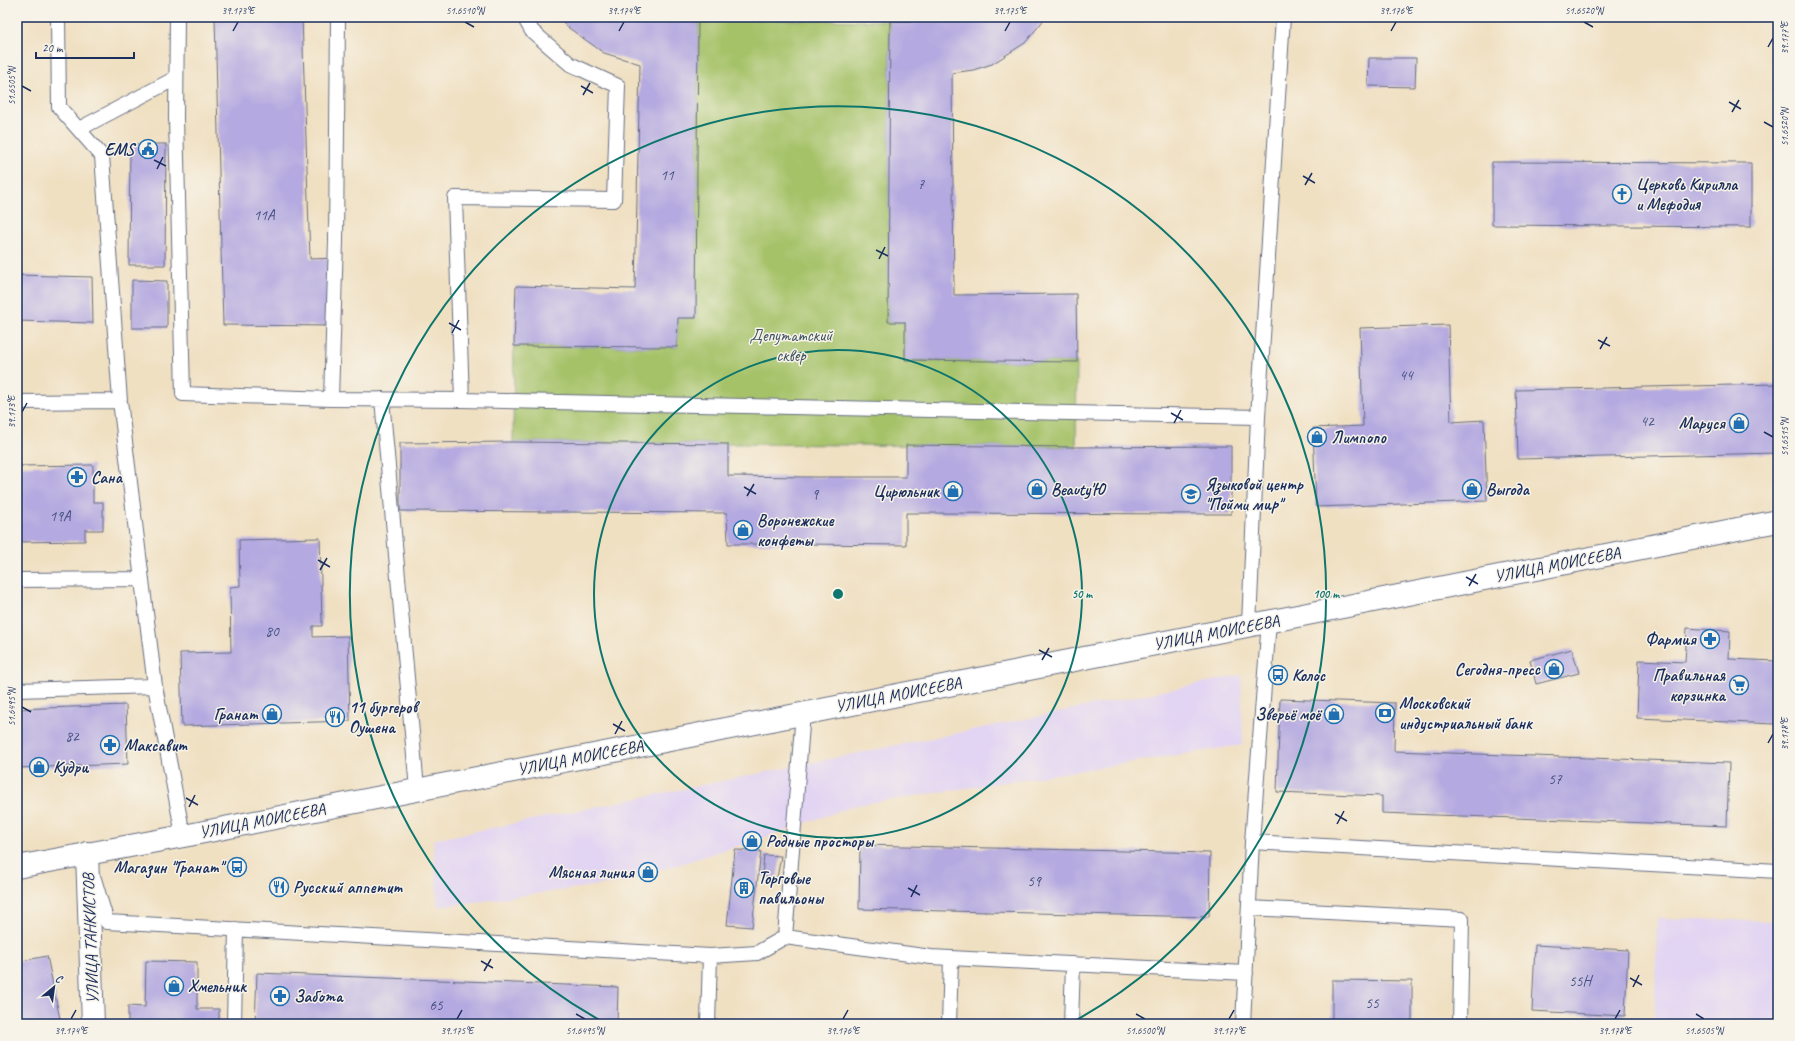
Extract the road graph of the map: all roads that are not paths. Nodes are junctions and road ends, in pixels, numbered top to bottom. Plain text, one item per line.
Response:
1 (58, 17) edge
2 (176, 17) edge
3 (338, 17) edge
4 (524, 17) edge
5 (1283, 17) edge
6 (176, 78) junction
7 (79, 129) junction
8 (331, 399) junction
9 (382, 399) junction
10 (462, 400) junction
11 (120, 401) junction
12 (17, 402) edge
13 (1258, 417) junction
14 (1778, 521) edge
15 (142, 579) junction
16 (17, 580) edge
17 (1259, 623) junction
18 (155, 686) junction
19 (17, 690) edge
20 (803, 713) junction
21 (417, 789) junction
22 (184, 836) junction
23 (1252, 842) junction
24 (87, 853) junction
25 (17, 866) edge
26 (1778, 871) edge
27 (1249, 908) junction
28 (236, 930) junction
29 (785, 938) junction
30 (710, 956) junction
31 (951, 958) junction
32 (1073, 964) junction
33 (1246, 973) junction
34 (93, 1024) edge
35 (234, 1024) edge
36 (708, 1024) edge
37 (949, 1024) edge
38 (1071, 1024) edge
39 (1243, 1024) edge
40 (1460, 1024) edge

1 - 7 lane
2 - 6 lane
3 - 8 lane
4 - 10 lane
5 - 13 lane
6 - 7 lane
6 - 8 lane
7 - 11 lane
8 - 9 lane
9 - 10 lane
9 - 21 lane
10 - 13 lane
11 - 12 lane
11 - 15 lane
13 - 17 lane
14 - 17 street, УЛИЦА МОИСЕЕВА
15 - 16 lane
15 - 18 lane
17 - 20 street, УЛИЦА МОИСЕЕВА
17 - 23 lane
18 - 19 lane
18 - 22 lane
20 - 21 street, УЛИЦА МОИСЕЕВА
20 - 29 lane
21 - 22 street, УЛИЦА МОИСЕЕВА
22 - 24 street, УЛИЦА МОИСЕЕВА
23 - 26 lane
23 - 27 lane
24 - 25 street, УЛИЦА МОИСЕЕВА
24 - 28 lane
24 - 34 street, УЛИЦА ТАНКИСТОВ
27 - 33 lane
27 - 40 lane
28 - 30 lane
28 - 35 lane
29 - 30 lane
29 - 31 lane
30 - 36 lane
31 - 32 lane
31 - 37 lane
32 - 33 lane
32 - 38 lane
33 - 39 lane

